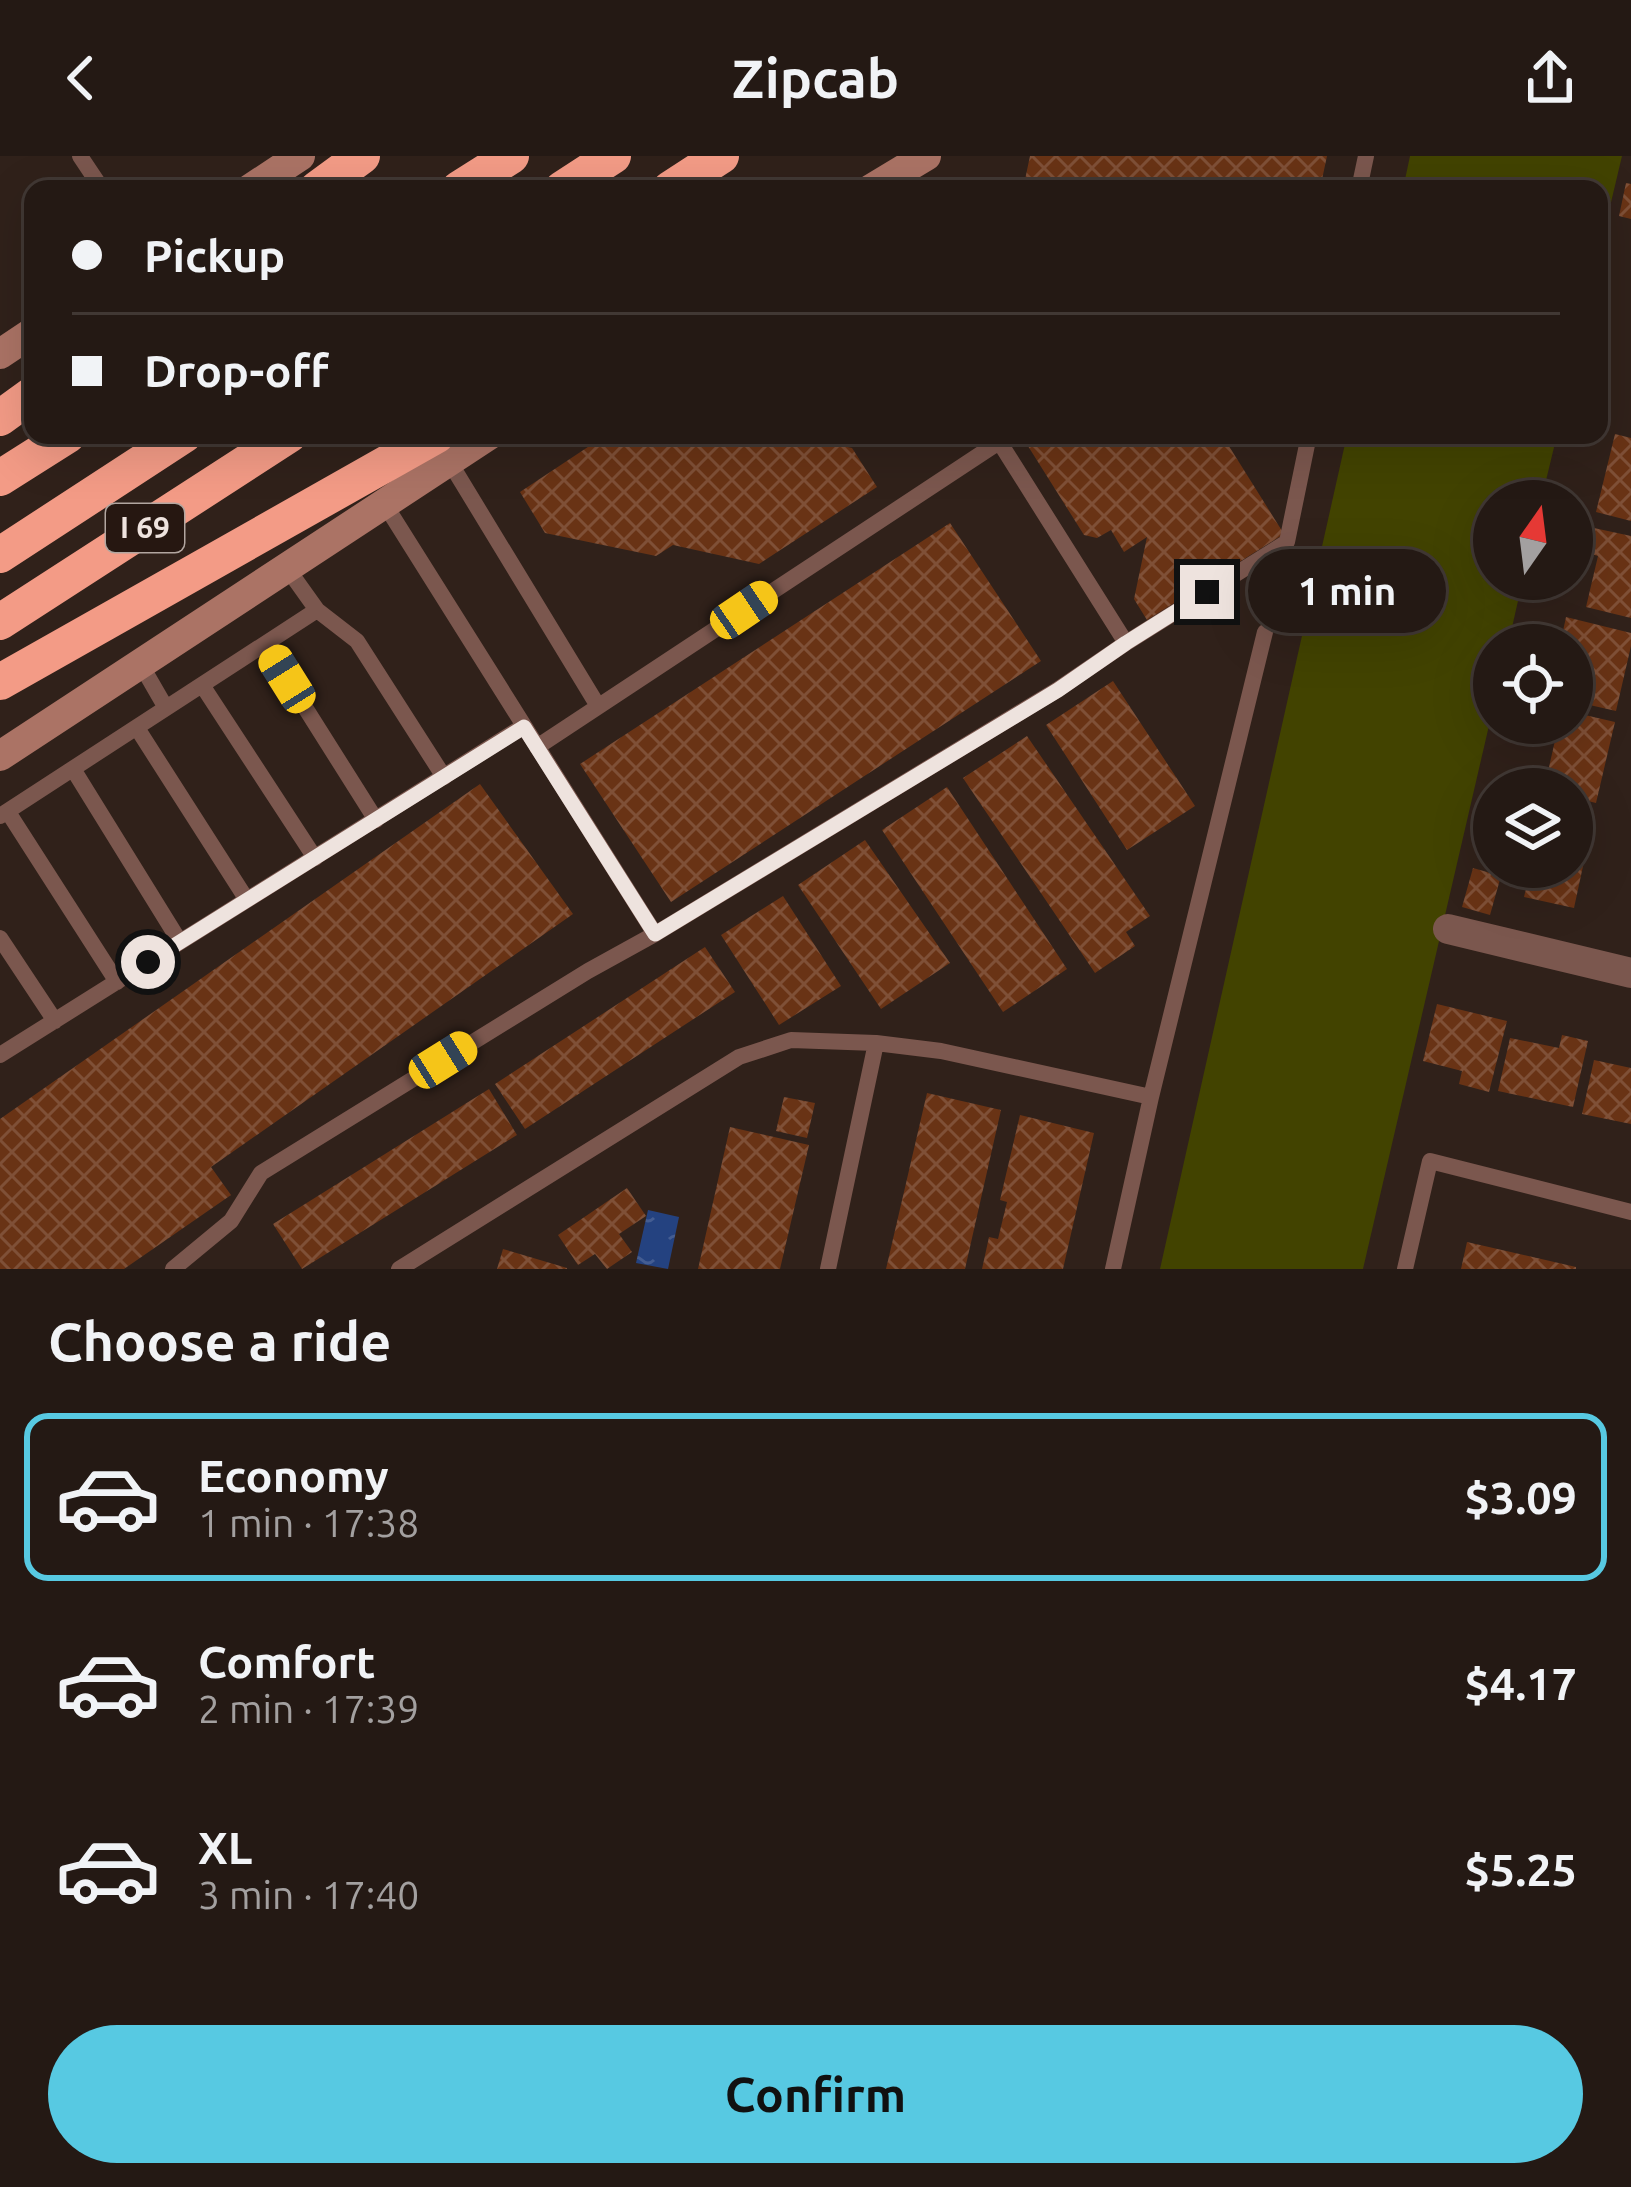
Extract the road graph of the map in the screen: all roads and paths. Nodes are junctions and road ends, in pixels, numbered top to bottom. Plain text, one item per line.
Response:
1 (300, 156) edge
2 (362, 156) edge
3 (511, 156) edge
4 (613, 156) edge
5 (722, 156) edge
6 (926, 156) edge
7 (264, 180) edge
8 (329, 180) edge
9 (473, 180) edge
10 (576, 180) edge
11 (684, 180) edge
12 (886, 180) edge
13 (54, 444) edge
14 (170, 444) edge
15 (275, 444) edge
16 (988, 444) edge
17 (1001, 444) edge
18 (1307, 444) edge
19 (443, 448) edge
20 (0, 478) edge
21 (385, 503) junction
22 (0, 555) edge
23 (287, 568) junction
24 (317, 610) junction
25 (0, 622) edge
26 (1265, 632) dead end
27 (1126, 643) junction
28 (265, 644) junction
29 (140, 664) junction
30 (0, 682) edge
31 (202, 685) junction
32 (598, 706) junction
33 (166, 708) junction
34 (524, 727) junction
35 (136, 728) junction
36 (537, 747) junction
37 (0, 756) edge
38 (73, 769) junction
39 (444, 776) junction
40 (4, 814) edge
41 (376, 820) junction
42 (315, 858) junction
43 (247, 900) junction
44 (1448, 929) dead end
45 (655, 934) junction
46 (0, 938) edge
47 (180, 942) junction
48 (1631, 972) edge
49 (117, 982) junction
50 (55, 1021) junction
51 (876, 1043) junction
52 (0, 1055) edge
53 (1151, 1096) junction
54 (1631, 1212) edge
55 (173, 1269) edge
56 (399, 1269) edge
57 (827, 1269) edge
58 (1113, 1269) edge
59 (1405, 1269) edge

1 - 7 main road
2 - 8 highway
3 - 9 highway
4 - 10 highway
5 - 11 highway
6 - 12 main road
13 - 20 highway
14 - 22 highway
15 - 25 highway, I 69
16 - 32 lane
17 - 27 lane
18 - 27 lane
19 - 21 main road
19 - 30 highway
19 - 32 lane
21 - 23 main road
21 - 34 lane
23 - 24 lane
23 - 29 main road
24 - 28 lane
24 - 39 lane
26 - 53 lane
27 - 45 lane
28 - 31 lane
28 - 41 lane
29 - 33 lane
29 - 37 main road
31 - 33 lane
31 - 42 lane
32 - 36 lane
33 - 35 lane
34 - 36 lane
34 - 39 lane
35 - 38 lane
35 - 43 lane
36 - 45 lane
38 - 40 lane
38 - 47 lane
39 - 41 lane
40 - 49 lane
41 - 42 lane
42 - 43 lane
43 - 47 lane
44 - 48 street
45 - 55 lane
46 - 50 lane
47 - 49 lane
49 - 50 lane
50 - 52 lane
51 - 53 lane
51 - 56 lane
51 - 57 lane
53 - 58 lane
54 - 59 lane

